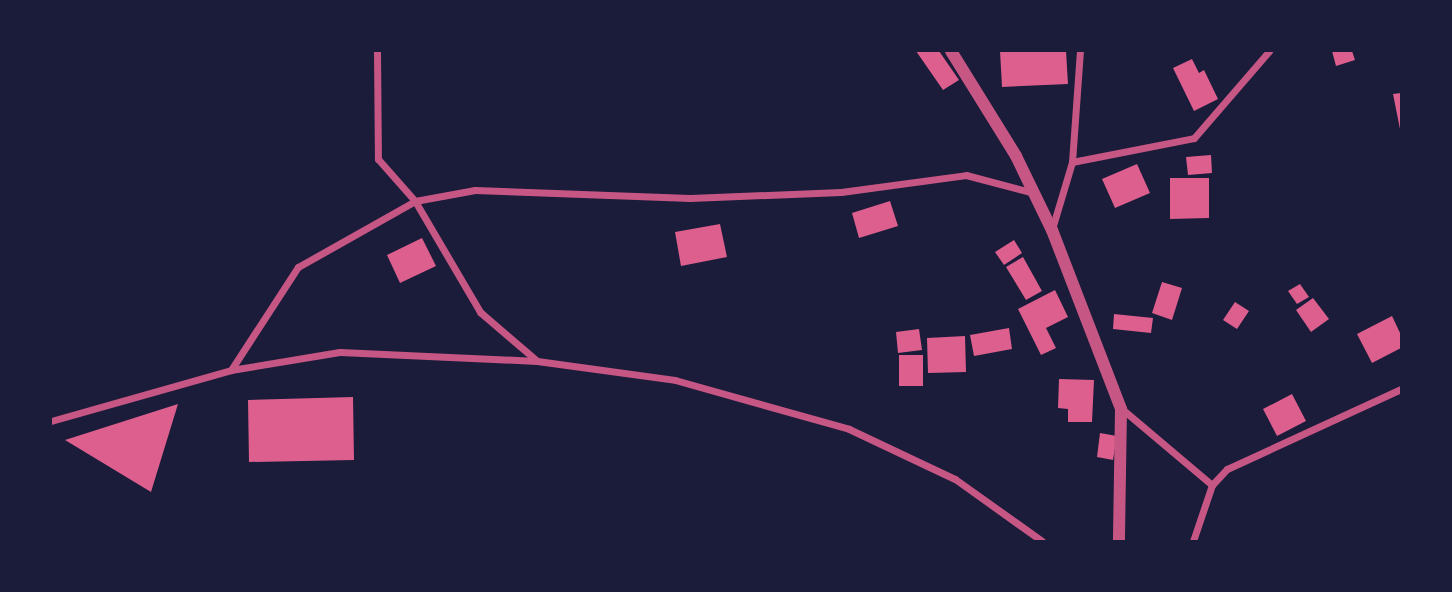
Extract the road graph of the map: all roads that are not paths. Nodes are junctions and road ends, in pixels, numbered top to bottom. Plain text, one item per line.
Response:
1 (377, 51) edge
2 (951, 51) edge
3 (1080, 51) edge
4 (1269, 51) edge
5 (1072, 162) junction
6 (1034, 194) junction
7 (415, 201) junction
8 (1052, 230) junction
9 (537, 361) junction
10 (231, 370) junction
11 (1401, 389) edge
12 (1122, 409) junction
13 (51, 421) edge
14 (1212, 485) junction
15 (1042, 541) edge
16 (1119, 541) edge
17 (1194, 541) edge

1 - 7 street
2 - 6 street
3 - 5 street
4 - 5 street
5 - 8 street
6 - 7 street
6 - 8 street
7 - 9 street
7 - 10 street
8 - 12 street
9 - 10 street
9 - 15 street
10 - 13 street
11 - 14 street
12 - 14 street
12 - 16 street
14 - 17 street

